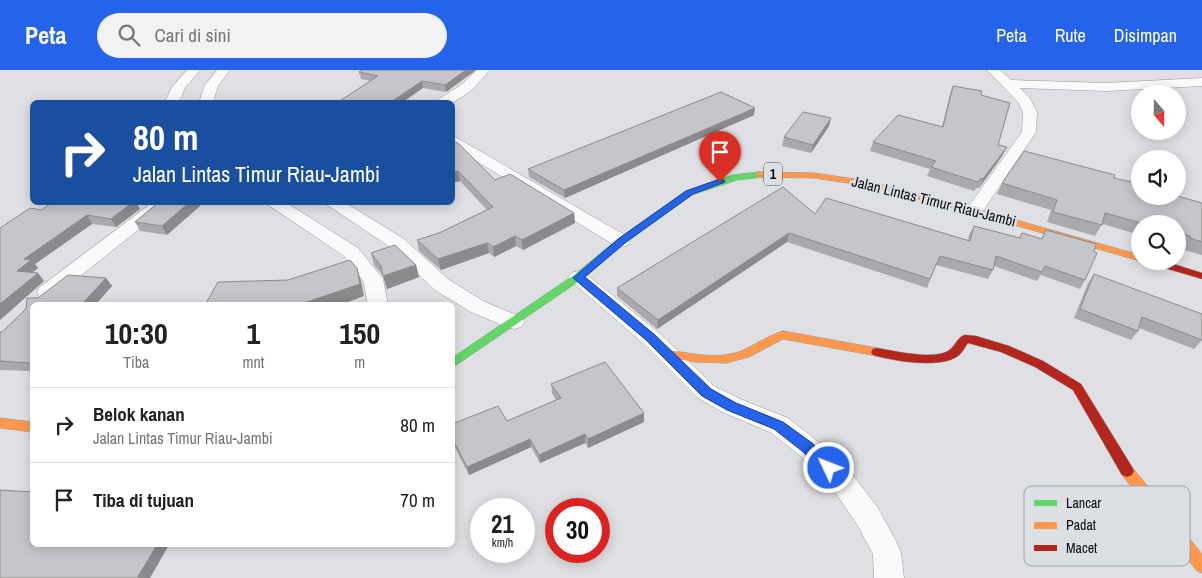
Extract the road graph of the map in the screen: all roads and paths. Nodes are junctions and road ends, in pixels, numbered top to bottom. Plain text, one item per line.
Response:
1 (194, 70) edge
2 (224, 70) edge
3 (484, 70) edge
4 (993, 70) edge
5 (1202, 82) edge
6 (1009, 84) junction
7 (173, 100) edge
8 (207, 100) edge
9 (447, 100) edge
10 (455, 141) edge
11 (277, 205) edge
12 (336, 205) edge
13 (158, 206) edge
14 (975, 210) junction
15 (621, 241) junction
16 (1131, 255) edge
17 (1182, 270) edge
18 (1202, 276) edge
19 (578, 278) junction
20 (37, 302) edge
21 (377, 302) edge
22 (514, 322) junction
23 (667, 354) junction
24 (455, 362) edge
25 (0, 423) edge
26 (30, 428) edge
27 (1138, 486) edge
28 (1190, 551) edge
29 (1202, 566) edge
30 (889, 578) edge

1 - 7 street
2 - 8 street
3 - 9 street
4 - 6 street
5 - 6 street
6 - 14 street
10 - 15 street
11 - 21 street
12 - 22 street
13 - 20 street
14 - 15 main road, Jalan Lintas Timur Riau-Jambi / 1
14 - 16 main road, Jalan Lintas Timur Riau-Jambi / 1
15 - 19 main road, Jalan Lintas Timur Riau-Jambi / 1
17 - 18 main road
19 - 22 main road, Jalan Lintas Timur Riau-Jambi / 1
19 - 23 street
22 - 24 main road, Jalan Lintas Timur Riau-Jambi / 1
23 - 27 main road
23 - 30 street
25 - 26 main road
28 - 29 main road

